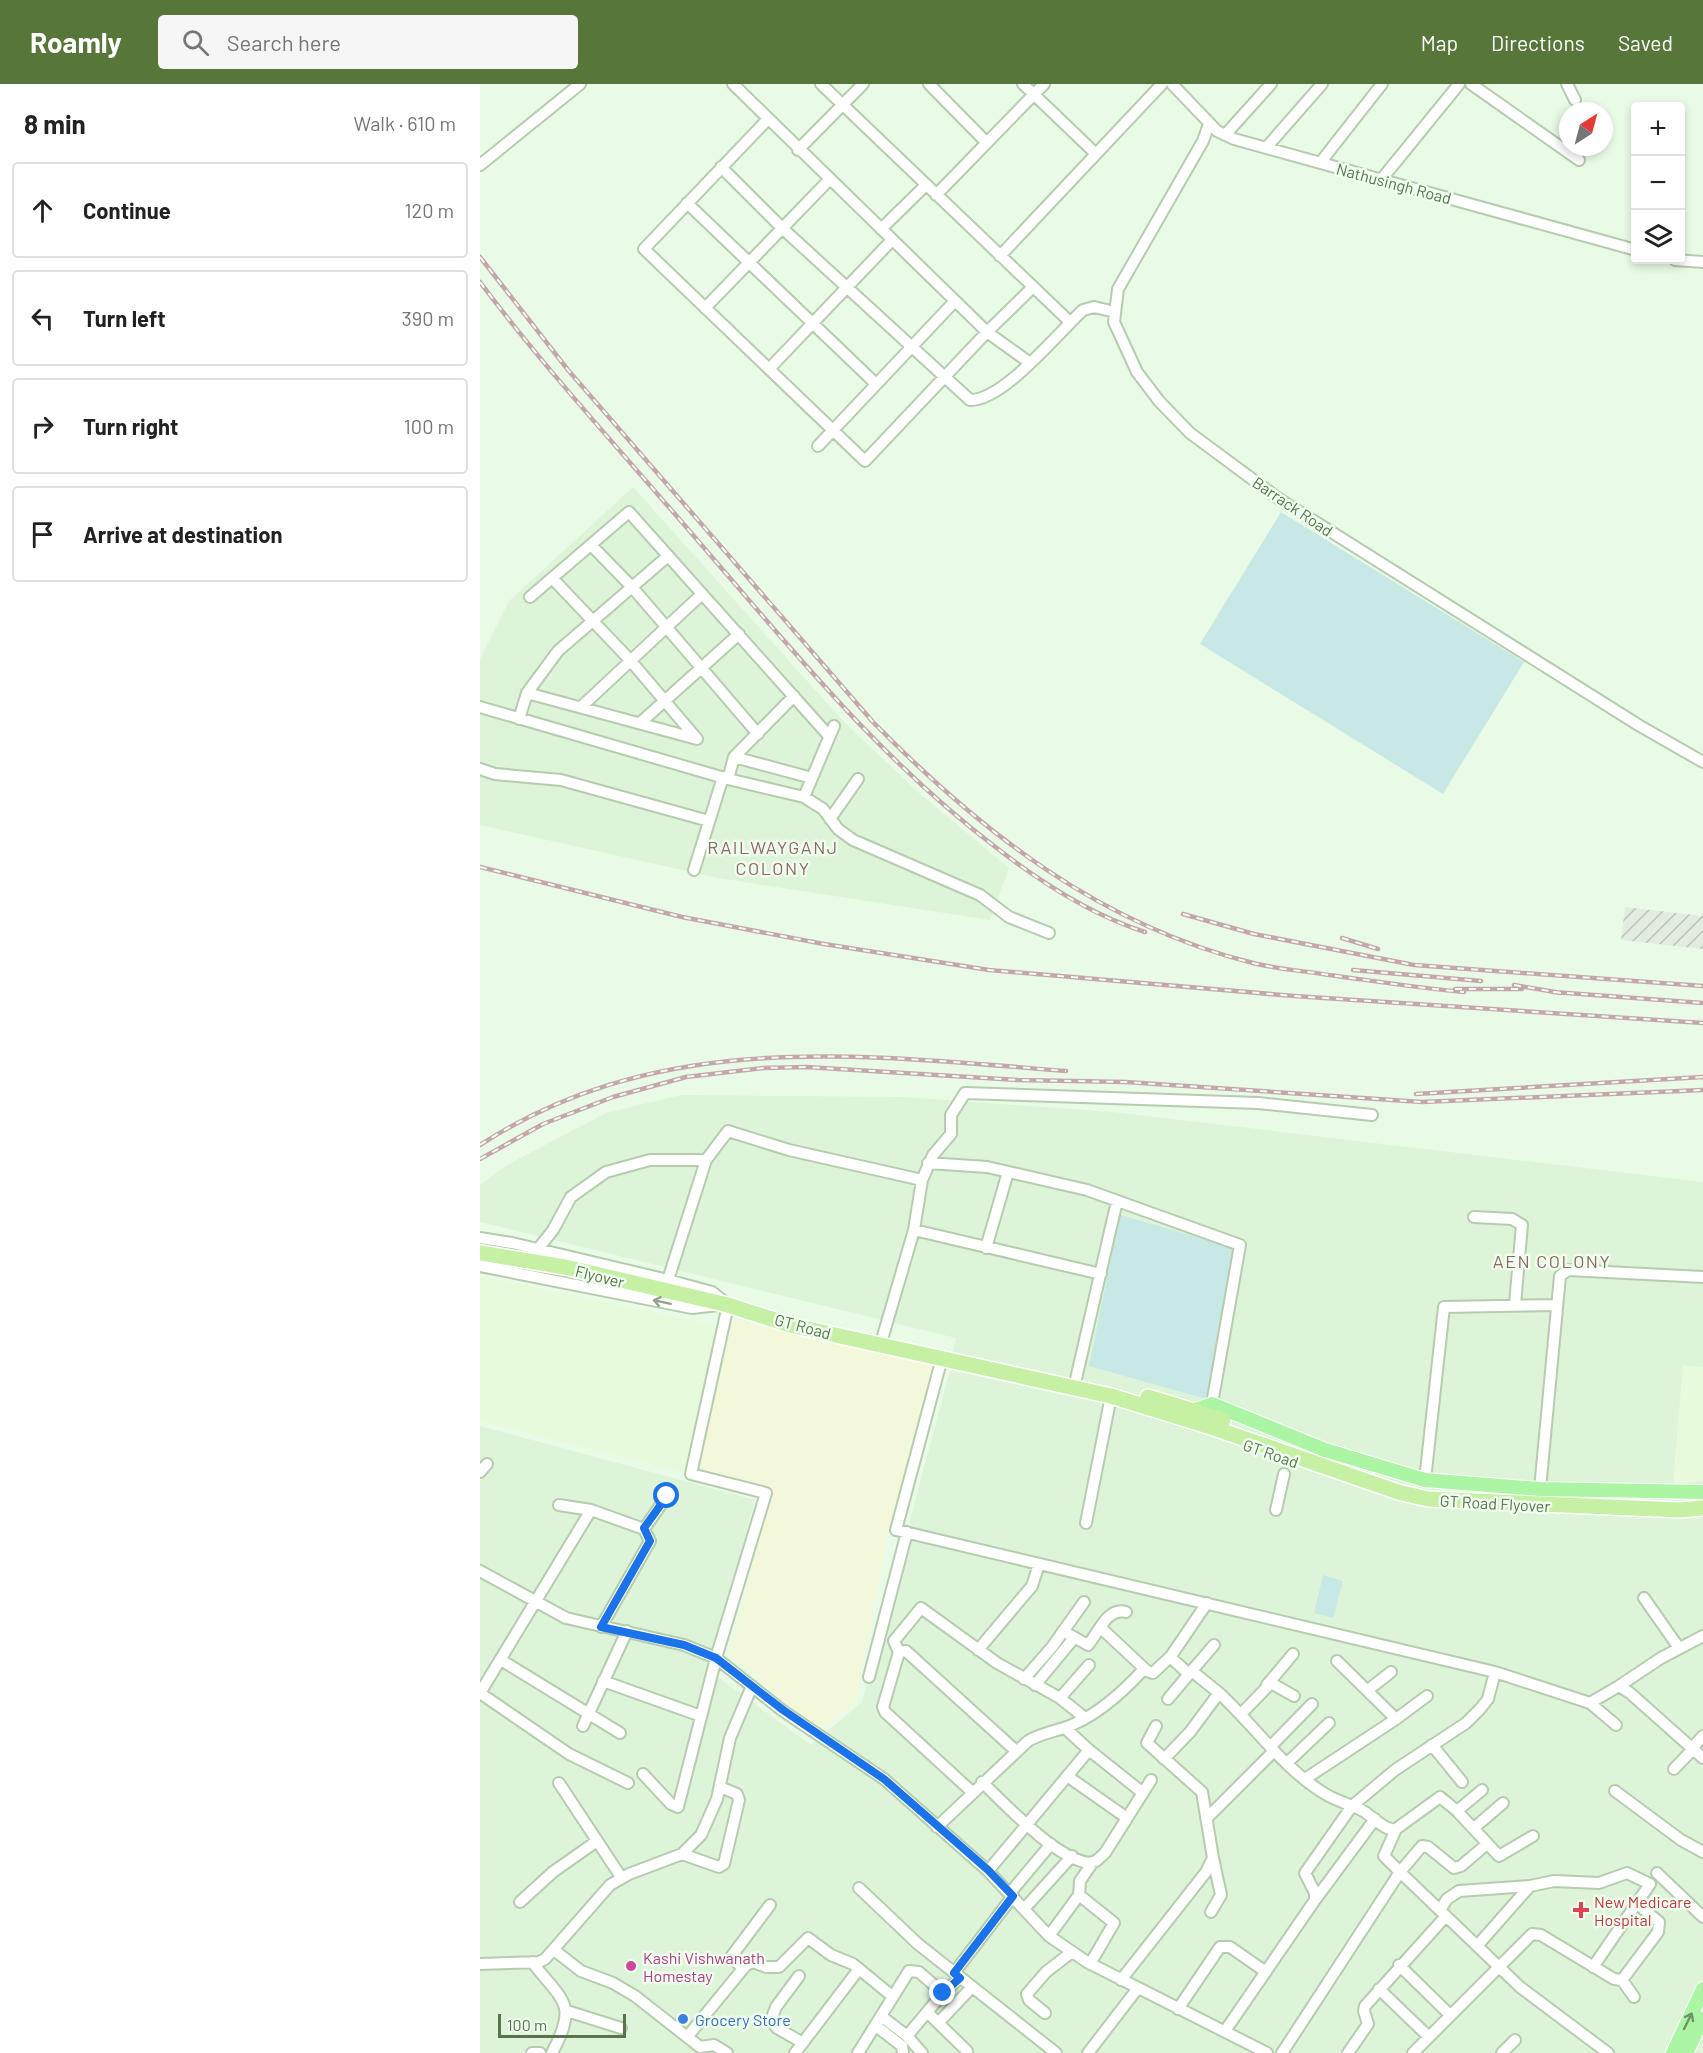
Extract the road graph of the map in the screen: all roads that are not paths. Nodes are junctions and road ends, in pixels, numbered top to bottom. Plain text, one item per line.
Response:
1 (580, 84) edge
2 (733, 84) edge
3 (821, 84) edge
4 (863, 84) edge
5 (929, 84) edge
6 (1023, 84) edge
7 (1044, 84) edge
8 (1162, 84) edge
9 (1172, 84) edge
10 (1271, 84) edge
11 (1322, 84) edge
12 (1382, 84) edge
13 (1459, 84) edge
14 (1568, 84) edge
15 (1480, 86) edge
16 (1033, 94) junction
17 (1575, 100) dead end
18 (841, 105) junction
19 (768, 119) junction
20 (1209, 124) junction
21 (1225, 135) junction
22 (986, 142) junction
23 (1266, 148) junction
24 (798, 150) junction
25 (1096, 154) junction
26 (1579, 160) dead end
27 (1320, 163) junction
28 (480, 165) edge
29 (721, 167) junction
30 (829, 180) junction
31 (1381, 180) junction
32 (926, 185) junction
33 (936, 195) junction
34 (687, 204) junction
35 (782, 228) junction
36 (881, 229) junction
37 (892, 240) junction
38 (1631, 249) edge
39 (1000, 256) junction
40 (1685, 261) edge
41 (1703, 262) edge
42 (748, 264) junction
43 (1033, 287) junction
44 (847, 288) junction
45 (955, 301) junction
46 (705, 308) junction
47 (1115, 312) junction
48 (1070, 322) junction
49 (813, 324) junction
50 (987, 332) junction
51 (909, 348) junction
52 (1030, 363) junction
53 (769, 369) junction
54 (945, 376) junction
55 (875, 383) junction
56 (831, 429) junction
57 (818, 446) dead end
58 (591, 545) junction
59 (668, 556) junction
60 (552, 578) junction
61 (632, 587) junction
62 (702, 594) junction
63 (530, 597) dead end
64 (594, 622) junction
65 (667, 627) junction
66 (739, 634) junction
67 (630, 660) junction
68 (700, 667) junction
69 (527, 693) junction
70 (794, 696) junction
71 (665, 699) junction
72 (480, 707) edge
73 (581, 707) junction
74 (519, 718) junction
75 (640, 723) junction
76 (758, 734) junction
77 (734, 757) junction
78 (1703, 762) edge
79 (480, 769) edge
80 (725, 778) junction
81 (812, 778) junction
82 (858, 780) dead end
83 (804, 796) junction
84 (830, 819) junction
85 (709, 821) junction
86 (694, 870) dead end
87 (1049, 933) dead end
88 (1372, 1115) dead end
89 (706, 1160) junction
90 (928, 1163) junction
91 (1008, 1172) junction
92 (922, 1180) junction
93 (1117, 1202) junction
94 (1474, 1217) dead end
95 (914, 1230) junction
96 (480, 1238) edge
97 (986, 1248) junction
98 (538, 1249) junction
99 (480, 1253) edge
100 (485, 1267) edge
101 (1101, 1274) junction
102 (1703, 1277) edge
103 (668, 1280) junction
104 (1515, 1304) junction
105 (724, 1305) junction
106 (1556, 1305) junction
107 (768, 1316) junction
108 (884, 1336) junction
109 (942, 1358) junction
110 (1076, 1379) junction
111 (1111, 1392) junction
112 (1210, 1415) junction
113 (1193, 1416) junction
114 (1284, 1474) dead end
115 (1425, 1480) junction
116 (1540, 1489) junction
117 (1703, 1492) edge
118 (667, 1496) dead end
119 (1703, 1497) edge
120 (559, 1504) dead end
121 (591, 1510) junction
122 (1276, 1510) dead end
123 (1703, 1510) edge
124 (1086, 1523) dead end
125 (644, 1528) junction
126 (908, 1532) junction
127 (1039, 1564) junction
128 (482, 1577) edge
129 (1644, 1598) dead end
130 (537, 1602) junction
131 (1084, 1602) dead end
132 (1207, 1603) junction
133 (1126, 1612) dead end
134 (601, 1627) junction
135 (1101, 1628) junction
136 (627, 1631) junction
137 (1064, 1631) junction
138 (1703, 1636) edge
139 (1074, 1638) junction
140 (1214, 1645) dead end
141 (1679, 1648) junction
142 (978, 1650) junction
143 (898, 1652) junction
144 (1293, 1654) dead end
145 (1170, 1657) junction
146 (716, 1658) junction
147 (501, 1660) junction
148 (1337, 1661) dead end
149 (1089, 1665) dead end
150 (1144, 1669) junction
151 (1391, 1672) dead end
152 (1495, 1672) junction
153 (1191, 1673) junction
154 (869, 1677) dead end
155 (1024, 1679) junction
156 (603, 1681) junction
157 (1035, 1685) junction
158 (1267, 1685) junction
159 (752, 1686) junction
160 (1619, 1686) junction
161 (1368, 1690) junction
162 (480, 1693) edge
163 (1219, 1693) junction
164 (1294, 1696) dead end
165 (1427, 1696) dead end
166 (1060, 1698) junction
167 (1168, 1700) dead end
168 (1590, 1703) junction
169 (1312, 1704) dead end
170 (1241, 1713) junction
171 (587, 1715) junction
172 (701, 1716) junction
173 (1084, 1718) junction
174 (1396, 1719) junction
175 (1329, 1723) dead end
176 (1616, 1725) dead end
177 (583, 1726) dead end
178 (1156, 1726) dead end
179 (1065, 1728) junction
180 (620, 1733) dead end
181 (1703, 1736) edge
182 (1432, 1745) junction
183 (1272, 1749) junction
184 (1693, 1749) junction
185 (1089, 1750) junction
186 (1017, 1752) junction
187 (1703, 1758) edge
188 (1164, 1759) junction
189 (1287, 1763) junction
190 (1674, 1769) dead end
191 (643, 1774) dead end
192 (1067, 1776) junction
193 (1305, 1779) junction
194 (1150, 1780) dead end
195 (982, 1782) junction
196 (1462, 1782) dead end
197 (559, 1783) dead end
198 (628, 1783) dead end
199 (720, 1787) junction
200 (1482, 1790) dead end
201 (972, 1791) junction
202 (1615, 1791) dead end
203 (1143, 1793) junction
204 (1503, 1803) dead end
205 (1352, 1806) junction
206 (1457, 1811) junction
207 (1127, 1818) junction
208 (1207, 1818) junction
209 (1376, 1819) junction
210 (1026, 1825) junction
211 (937, 1827) junction
212 (1474, 1828) junction
213 (1396, 1829) junction
214 (1533, 1836) dead end
215 (597, 1841) junction
216 (1051, 1844) junction
217 (1488, 1844) junction
218 (1703, 1852) edge
219 (682, 1854) junction
220 (1072, 1856) junction
221 (1213, 1858) junction
222 (1093, 1862) junction
223 (988, 1870) junction
224 (1400, 1872) junction
225 (1657, 1873) dead end
226 (621, 1877) junction
227 (1530, 1886) junction
228 (860, 1888) dead end
229 (1011, 1894) junction
230 (1079, 1895) junction
231 (1315, 1900) junction
232 (520, 1902) dead end
233 (1636, 1903) junction
234 (770, 1905) dead end
235 (1024, 1909) junction
236 (1211, 1912) dead end
237 (1443, 1913) junction
238 (1703, 1917) edge
239 (1049, 1936) junction
240 (1478, 1946) junction
241 (554, 1950) junction
242 (1072, 1952) junction
243 (532, 1962) junction
244 (480, 1964) edge
245 (1090, 1964) junction
246 (1399, 1965) junction
247 (1498, 1965) junction
248 (1593, 1966) junction
249 (743, 1968) junction
250 (859, 1969) junction
251 (1266, 1972) junction
252 (957, 1975) junction
253 (799, 1976) dead end
254 (1120, 1980) junction
255 (1622, 1980) junction
256 (972, 1987) junction
257 (1138, 1988) junction
258 (1379, 1989) junction
259 (1703, 1989) edge
260 (943, 1993) junction
261 (892, 1996) junction
262 (1634, 1997) dead end
263 (1178, 2009) junction
264 (567, 2011) junction
265 (927, 2012) junction
266 (1045, 2013) dead end
267 (1450, 2015) junction
268 (881, 2016) junction
269 (1703, 2018) edge
270 (939, 2022) junction
271 (876, 2026) junction
272 (621, 2028) dead end
273 (1225, 2031) junction
274 (688, 2036) junction
275 (907, 2036) junction
276 (1429, 2037) junction
277 (1515, 2040) dead end
278 (1592, 2042) junction
279 (803, 2043) junction
280 (968, 2051) dead end
281 (532, 2053) edge
282 (540, 2053) edge
283 (552, 2053) edge
284 (727, 2053) edge
285 (795, 2053) edge
286 (858, 2053) edge
287 (903, 2053) edge
288 (922, 2053) edge
289 (1056, 2053) edge
290 (1088, 2053) edge
291 (1267, 2053) edge
292 (1282, 2053) edge
293 (1348, 2053) edge
294 (1413, 2053) edge
295 (1502, 2053) edge
296 (1587, 2053) edge
297 (1608, 2053) edge
298 (1672, 2053) edge
299 (1686, 2053) edge

1 - 28 street
2 - 19 street
3 - 18 street
4 - 18 street
5 - 22 street
6 - 16 street
7 - 16 street
8 - 25 street
9 - 20 street, Nathusingh Road
10 - 21 street
11 - 23 street
12 - 27 street
13 - 31 street
14 - 17 street
15 - 26 street
16 - 22 street
16 - 25 street
18 - 24 street
18 - 32 street
19 - 24 street
19 - 29 street
20 - 21 street, Nathusingh Road
20 - 47 street, Barrack Road
21 - 23 street, Nathusingh Road
22 - 33 street
23 - 27 street, Nathusingh Road
24 - 30 street
25 - 39 street
27 - 31 street, Nathusingh Road
29 - 34 street
29 - 35 street
30 - 35 street
30 - 36 street
31 - 38 street, Nathusingh Road
32 - 33 street
32 - 36 street
33 - 39 street
34 - 42 street
34 - 46 street
35 - 42 street
35 - 44 street
36 - 37 street
37 - 44 street
37 - 45 street
39 - 43 street
40 - 41 street
42 - 46 street
42 - 49 street
43 - 48 street
43 - 50 street
44 - 49 street
44 - 51 street
45 - 50 street
45 - 51 street
46 - 53 street
47 - 48 street
47 - 78 street, Barrack Road
48 - 52 street
49 - 53 street
49 - 55 street
50 - 52 street
50 - 54 street
51 - 54 street
51 - 55 street
52 - 54 street
53 - 56 street
54 - 56 street
55 - 56 street
56 - 57 street
58 - 59 street
58 - 60 street
58 - 61 street
59 - 61 street
59 - 62 street
60 - 63 street
60 - 64 street
61 - 64 street
61 - 65 street
62 - 65 street
62 - 66 street
64 - 67 street
64 - 69 street
65 - 67 street
65 - 68 street
66 - 68 street
66 - 70 street
67 - 71 street
67 - 73 street
68 - 71 street
68 - 76 street
69 - 73 street
69 - 74 street
70 - 76 street
70 - 81 street
71 - 75 street
71 - 75 street
72 - 74 street
73 - 75 street
74 - 80 street
76 - 77 street
77 - 80 street
77 - 81 street
79 - 85 street
80 - 83 street
80 - 85 street
81 - 83 street
82 - 84 street
83 - 84 street
84 - 87 street
85 - 86 street
88 - 90 street
89 - 92 street
89 - 98 street
89 - 103 street
90 - 91 street
90 - 92 street
91 - 93 street
91 - 97 street
92 - 95 street
93 - 101 street
93 - 112 street
94 - 104 street
95 - 97 street
95 - 108 street
96 - 98 street
97 - 101 street
98 - 103 street
99 - 105 highway, Flyover
105 -> 100 street
101 - 110 street
102 - 106 street
103 - 105 street
104 - 106 street
104 - 115 street
105 - 107 highway, Flyover
105 - 146 street
106 - 116 street
107 - 108 highway, GT Road
107 - 109 highway, GT Road
108 - 110 highway, GT Road
109 - 111 highway, GT Road
109 - 126 street
110 - 111 highway, GT Road
111 - 113 highway, GT Road
111 - 124 street
112 - 113 highway, GT Road Flyover
112 - 113 main road
112 - 115 main road, GT Road
112 - 119 highway, GT Road Flyover
112 - 123 highway, GT Road Flyover
113 - 123 main road, GT Road
114 - 122 street
115 - 116 main road, GT Road
116 - 117 main road, GT Road
118 - 125 street
120 - 121 street
121 - 125 street
121 - 130 street
125 - 134 street
126 - 127 street
126 - 154 street
127 - 132 street
127 - 142 street
128 - 130 street
129 - 141 street
130 - 134 street
130 - 147 street
131 - 137 street
132 - 145 street
132 - 152 street
133 - 135 street
134 - 136 street
135 - 139 street
135 - 150 street
136 - 146 street
136 - 156 street
137 - 139 street
137 - 155 street
138 - 141 street
139 - 157 street
140 - 153 street
141 - 160 street
142 - 143 street
142 - 155 street
143 - 186 street
143 - 201 street
144 - 158 street
145 - 150 street
145 - 153 street
146 - 159 street
146 - 172 street
147 - 162 street
147 - 171 street
148 - 161 street
149 - 166 street
150 - 173 street
151 - 161 street
152 - 168 street
152 - 182 street
153 - 163 street
153 - 167 street
155 - 157 street
156 - 171 street
156 - 172 street
157 - 166 street
158 - 164 street
158 - 170 street
159 - 199 street
159 - 211 street
160 - 168 street
160 - 184 street
161 - 174 street
162 - 198 street
163 - 170 street
163 - 188 street
165 - 174 street
166 - 173 street
168 - 176 street
169 - 183 street
170 - 183 street
171 - 177 street
171 - 180 street
172 - 191 street
173 - 179 street
174 - 193 street
175 - 189 street
178 - 188 street
179 - 185 street
179 - 186 street
181 - 184 street
182 - 196 street
182 - 205 street
183 - 189 street
183 - 208 street
184 - 187 street
184 - 190 street
185 - 192 street
185 - 203 street
186 - 195 street
188 - 208 street
189 - 193 street
192 - 207 street
192 - 210 street
193 - 205 street
194 - 203 street
195 - 201 street
195 - 210 street
197 - 215 street
199 - 219 street
199 - 219 street
200 - 206 street
201 - 211 street
202 - 218 street
203 - 207 street
204 - 212 street
205 - 209 street
205 - 231 street
206 - 212 street
206 - 213 street
207 - 222 street
208 - 221 street
209 - 213 street
209 - 231 street
210 - 216 street
210 - 223 street
211 - 223 street
212 - 217 street
213 - 224 street
214 - 217 street
215 - 226 street
215 - 232 street
216 - 220 street
216 - 229 street
217 - 224 street
219 - 226 street
220 - 222 street
220 - 235 street
221 - 236 street
221 - 254 street
222 - 230 street
223 - 229 street
224 - 237 street
224 - 292 street
225 - 238 street
226 - 241 street
227 - 233 street
227 - 237 street
227 - 240 street
228 - 252 street
229 - 235 street
229 - 252 street
230 - 239 street
230 - 245 street
231 - 251 street
233 - 248 street
233 - 255 street
234 - 249 street
235 - 239 street
237 - 240 street
237 - 246 street
239 - 242 street
240 - 247 street
241 - 243 street
241 - 274 street
242 - 245 street
242 - 266 street
243 - 244 street
243 - 264 street
245 - 254 street
246 - 258 street
246 - 267 street
247 - 248 street
247 - 267 street
247 - 278 street
248 - 255 street
249 - 250 street
249 - 274 street
250 - 261 street
250 - 279 street
251 - 263 street
251 - 273 street
252 - 256 street
252 - 260 street
253 - 279 street
254 - 257 street
255 - 262 street
256 - 270 street
256 - 289 street
257 - 263 street
257 - 290 street
258 - 276 street
258 - 293 street
298 -> 259 main road
260 - 261 street
260 - 265 street
261 - 268 street
263 - 273 street
264 - 272 street
264 - 283 street
265 - 270 street
265 - 275 street
267 - 276 street
268 - 271 street
268 - 275 street
269 - 299 main road
270 - 280 street
271 - 286 street
271 - 287 street
273 - 291 street
274 - 284 street
275 - 288 street
276 - 294 street
277 - 295 street
278 - 296 street
278 - 297 street
279 - 285 street
281 - 282 street

